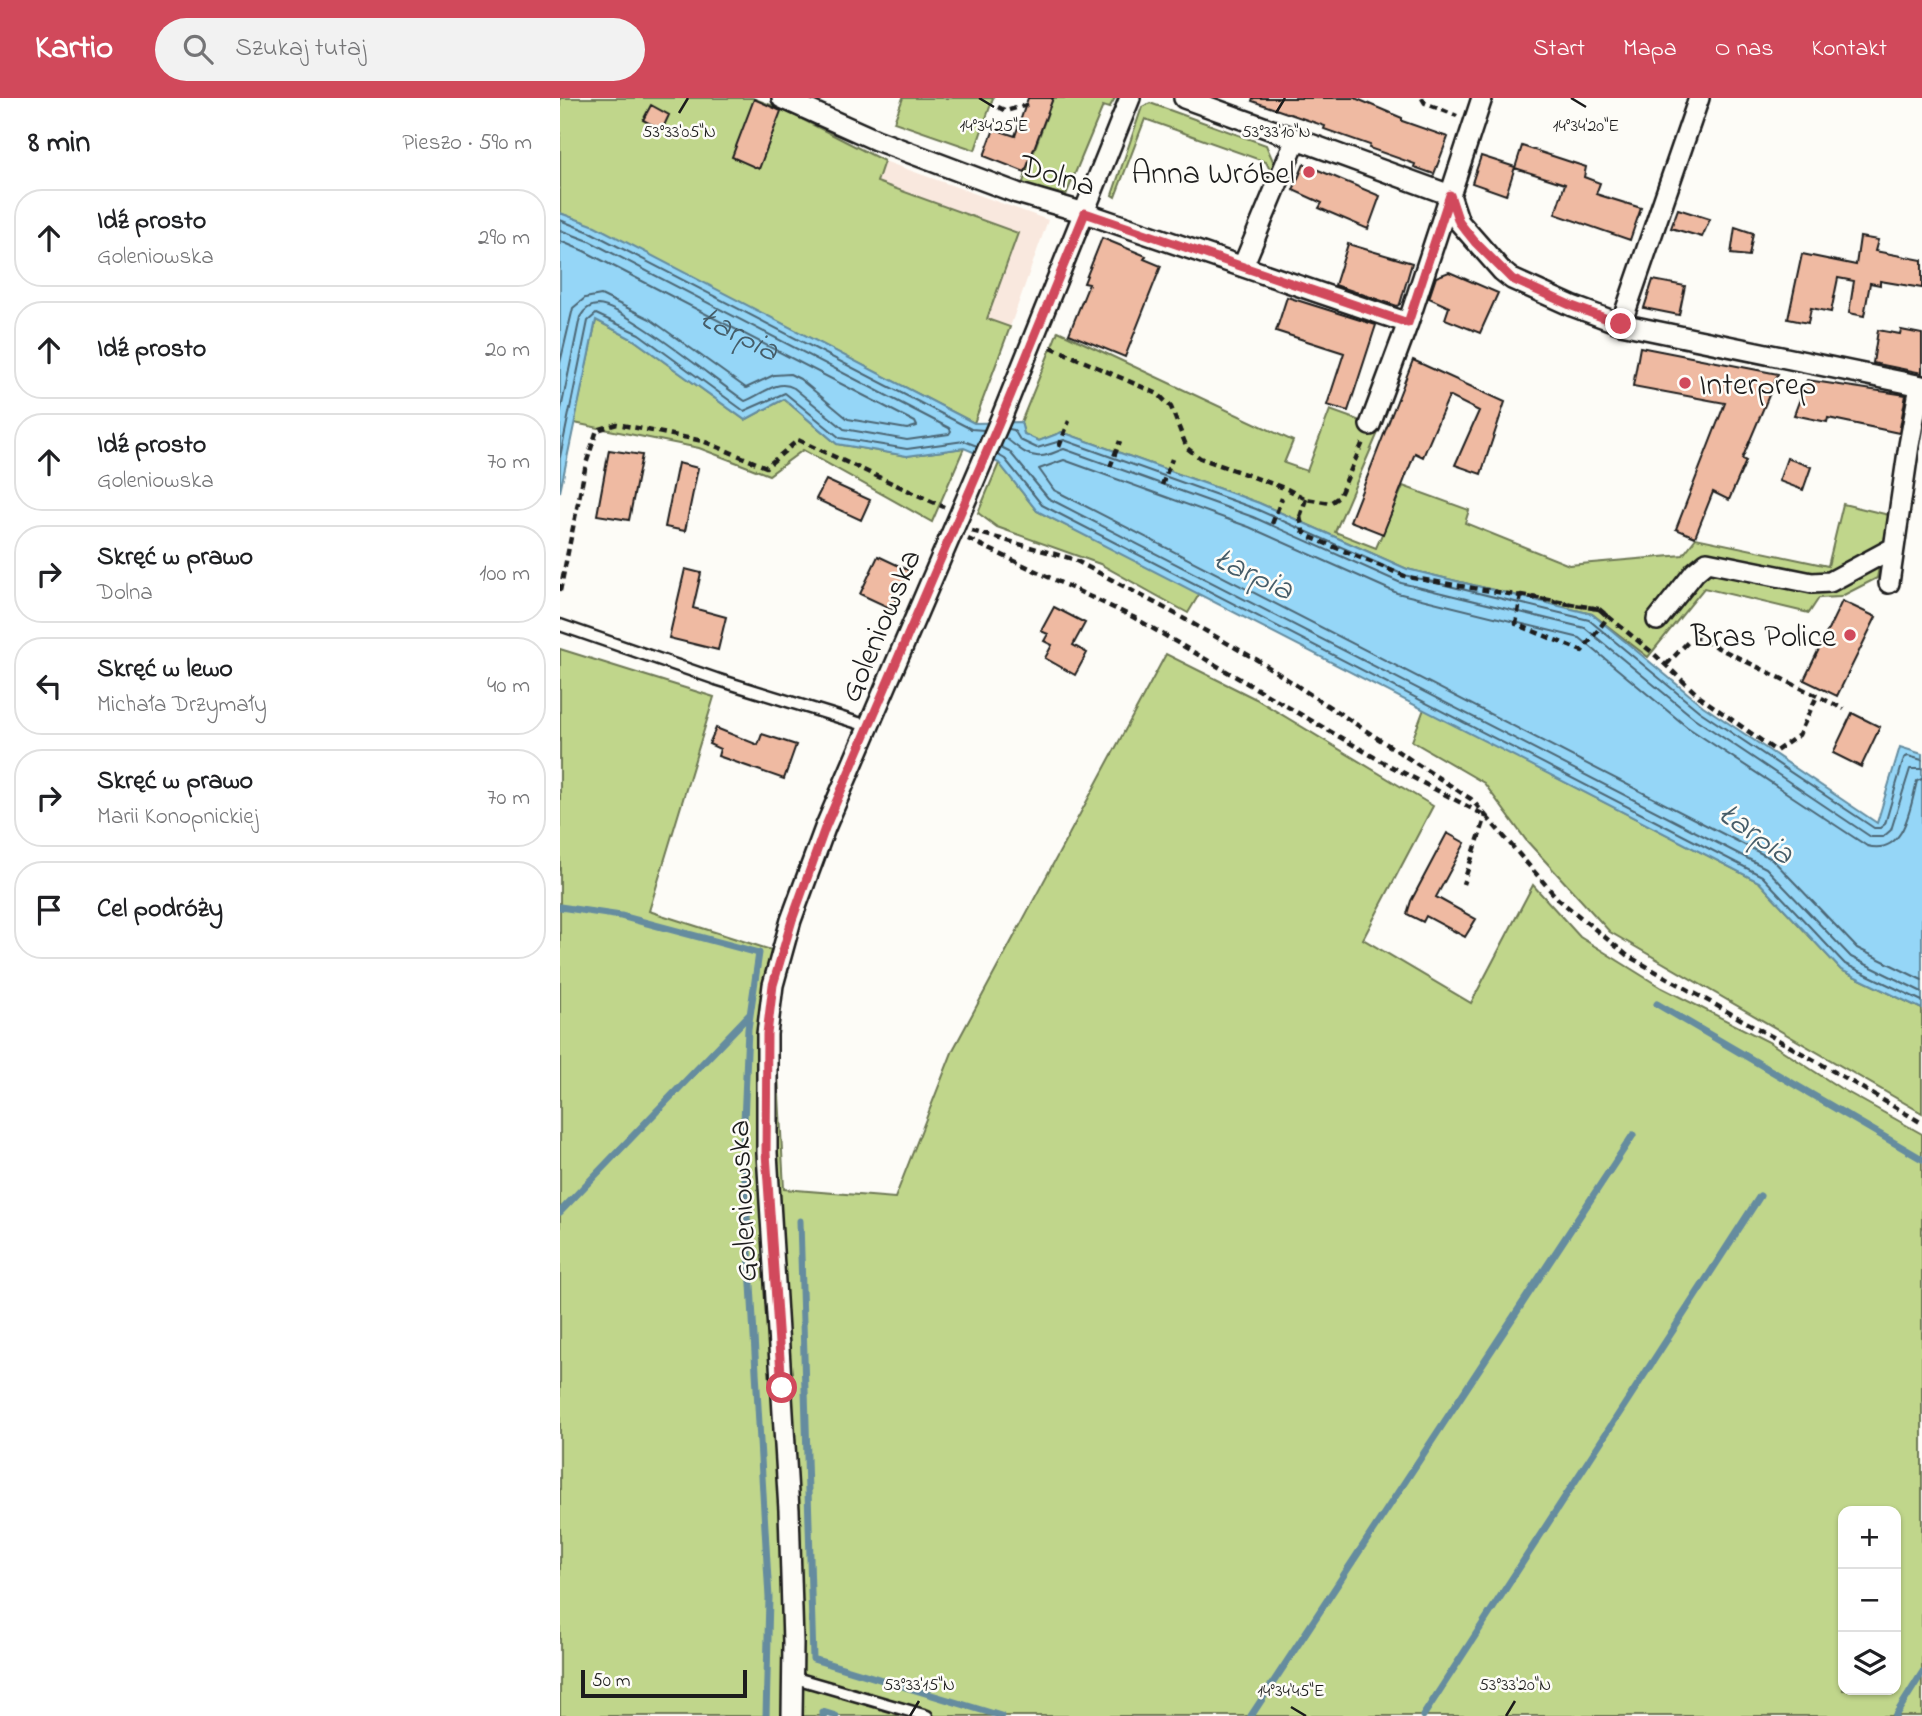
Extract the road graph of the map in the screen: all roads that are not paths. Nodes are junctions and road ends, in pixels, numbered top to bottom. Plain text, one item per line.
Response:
1 (782, 98) edge
2 (1130, 98) edge
3 (1184, 98) edge
4 (1482, 98) edge
5 (1699, 98) edge
6 (1210, 102) edge
7 (1296, 139) junction
8 (1450, 195) junction
9 (1085, 213) junction
10 (1242, 266) junction
11 (1408, 323) junction
12 (1621, 324) junction
13 (1921, 386) edge
14 (1370, 425) road end
15 (1894, 548) junction
16 (1889, 583) dead end
17 (1657, 620) dead end
18 (560, 625) edge
19 (868, 726) junction
20 (792, 1677) junction
21 (792, 1716) edge
22 (928, 1716) edge

1 - 9 street, Dolna
2 - 9 street
3 - 6 street
4 - 8 street
5 - 12 street
6 - 7 street
7 - 8 street
7 - 10 street
8 - 11 street
8 - 12 street
9 - 10 street, Dolna
9 - 19 street, Goleniowska
10 - 11 street, Dolna
11 - 14 street
12 - 13 street
13 - 15 street
15 - 16 street
15 - 17 street
18 - 19 lane
19 - 20 street, Goleniowska
20 - 21 street, Goleniowska
20 - 22 lane

